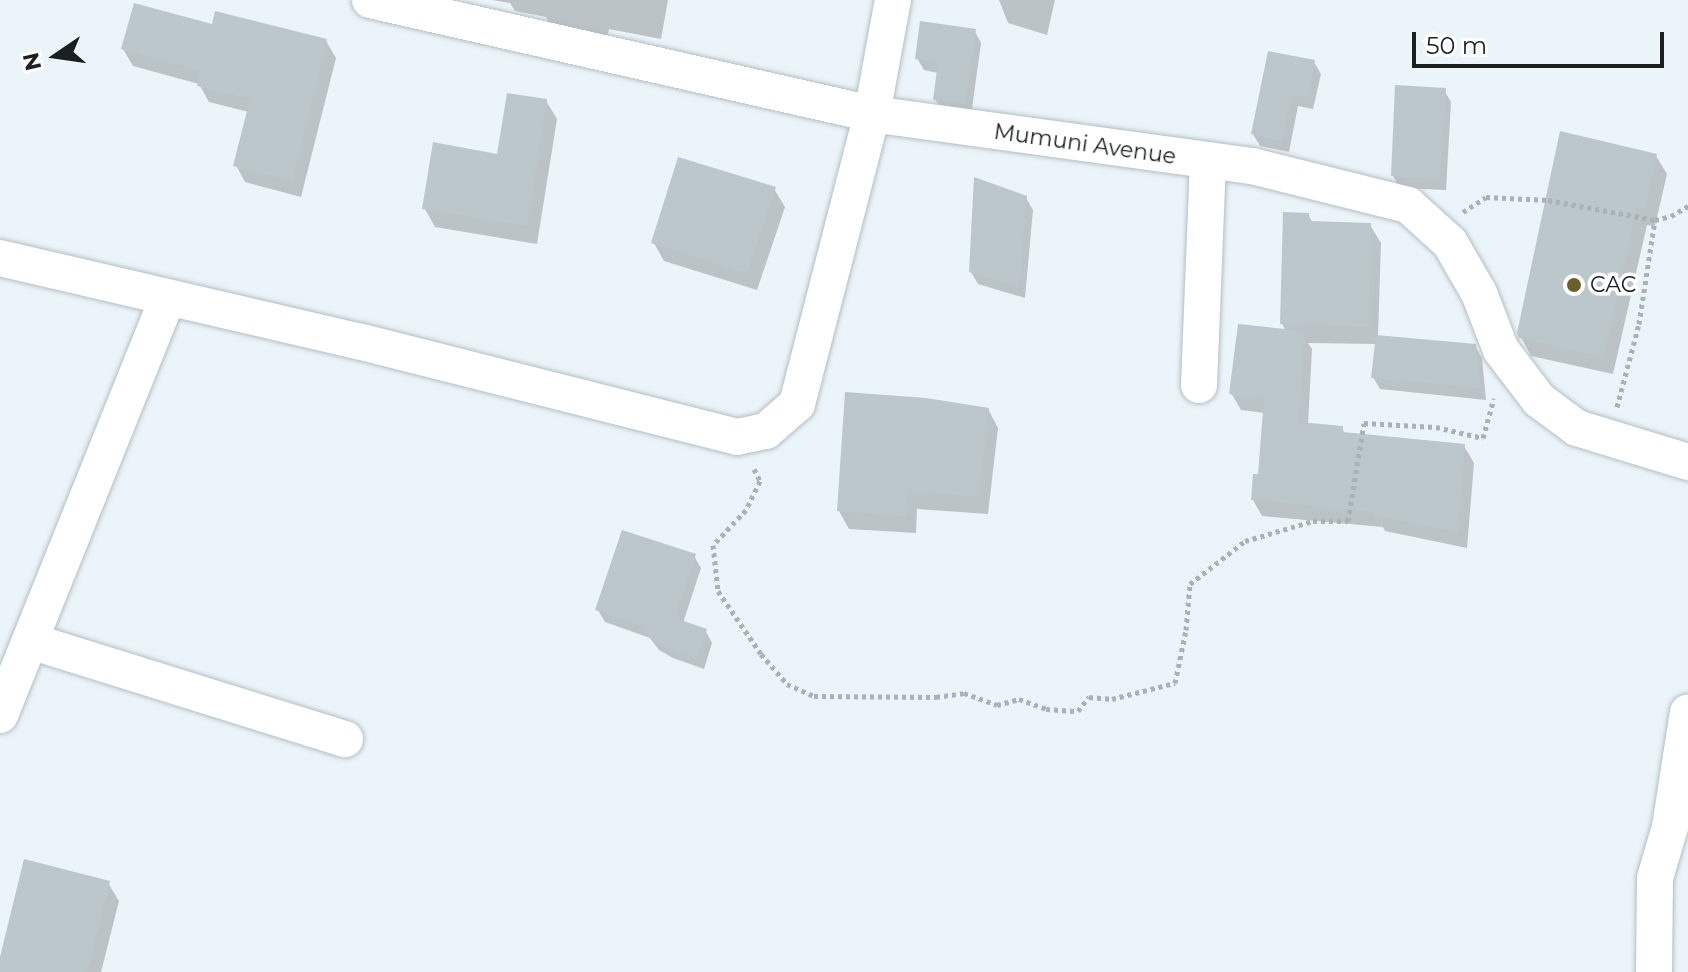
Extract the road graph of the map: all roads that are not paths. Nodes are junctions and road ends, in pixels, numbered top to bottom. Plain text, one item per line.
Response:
1 (370, 0) edge
2 (893, 0) edge
3 (872, 114) junction
4 (1208, 160) junction
5 (0, 258) edge
6 (167, 299) junction
7 (1199, 385) dead end
8 (1688, 462) edge
9 (30, 641) junction
10 (1688, 712) edge
11 (0, 715) edge
12 (345, 739) dead end
13 (1679, 829) edge
14 (1654, 972) edge

1 - 3 street, Mumuni Avenue
2 - 3 street
3 - 4 street, Mumuni Avenue
3 - 6 street
4 - 7 street
4 - 8 street, Mumuni Avenue
5 - 6 street
6 - 9 street
9 - 11 street
9 - 12 street
10 - 13 street
13 - 14 street

